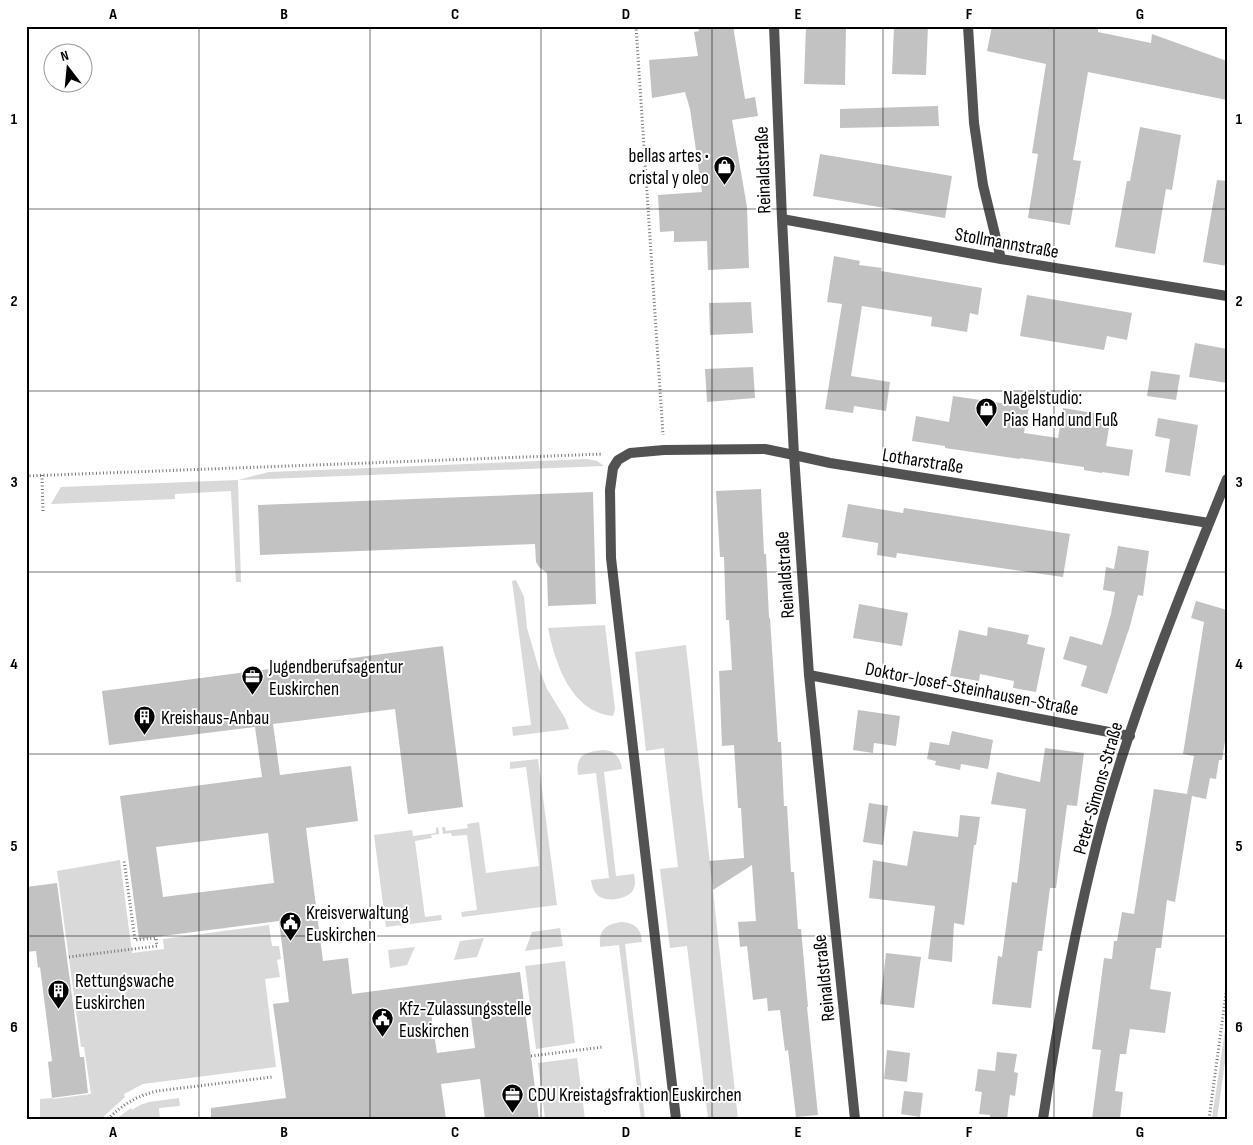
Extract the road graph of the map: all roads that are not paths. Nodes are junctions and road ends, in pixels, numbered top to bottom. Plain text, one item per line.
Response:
1 (774, 26) edge
2 (968, 26) edge
3 (782, 219) junction
4 (1001, 258) junction
5 (1227, 296) edge
6 (794, 455) junction
7 (1227, 479) edge
8 (1209, 523) junction
9 (809, 675) junction
10 (1130, 736) junction
11 (676, 1119) edge
12 (855, 1119) edge
13 (1043, 1119) edge

1 - 3 street, Reinaldstraße
2 - 4 street
3 - 4 street, Stollmannstraße
3 - 6 street, Reinaldstraße
4 - 5 street, Stollmannstraße
6 - 8 street, Lotharstraße
6 - 9 street, Reinaldstraße
6 - 11 street, Lotharstraße
7 - 8 street, Peter-Simons-Straße
8 - 10 street, Peter-Simons-Straße
9 - 10 street, Doktor-Josef-Steinhausen-Straße
9 - 12 street, Reinaldstraße
10 - 13 street, Peter-Simons-Straße

